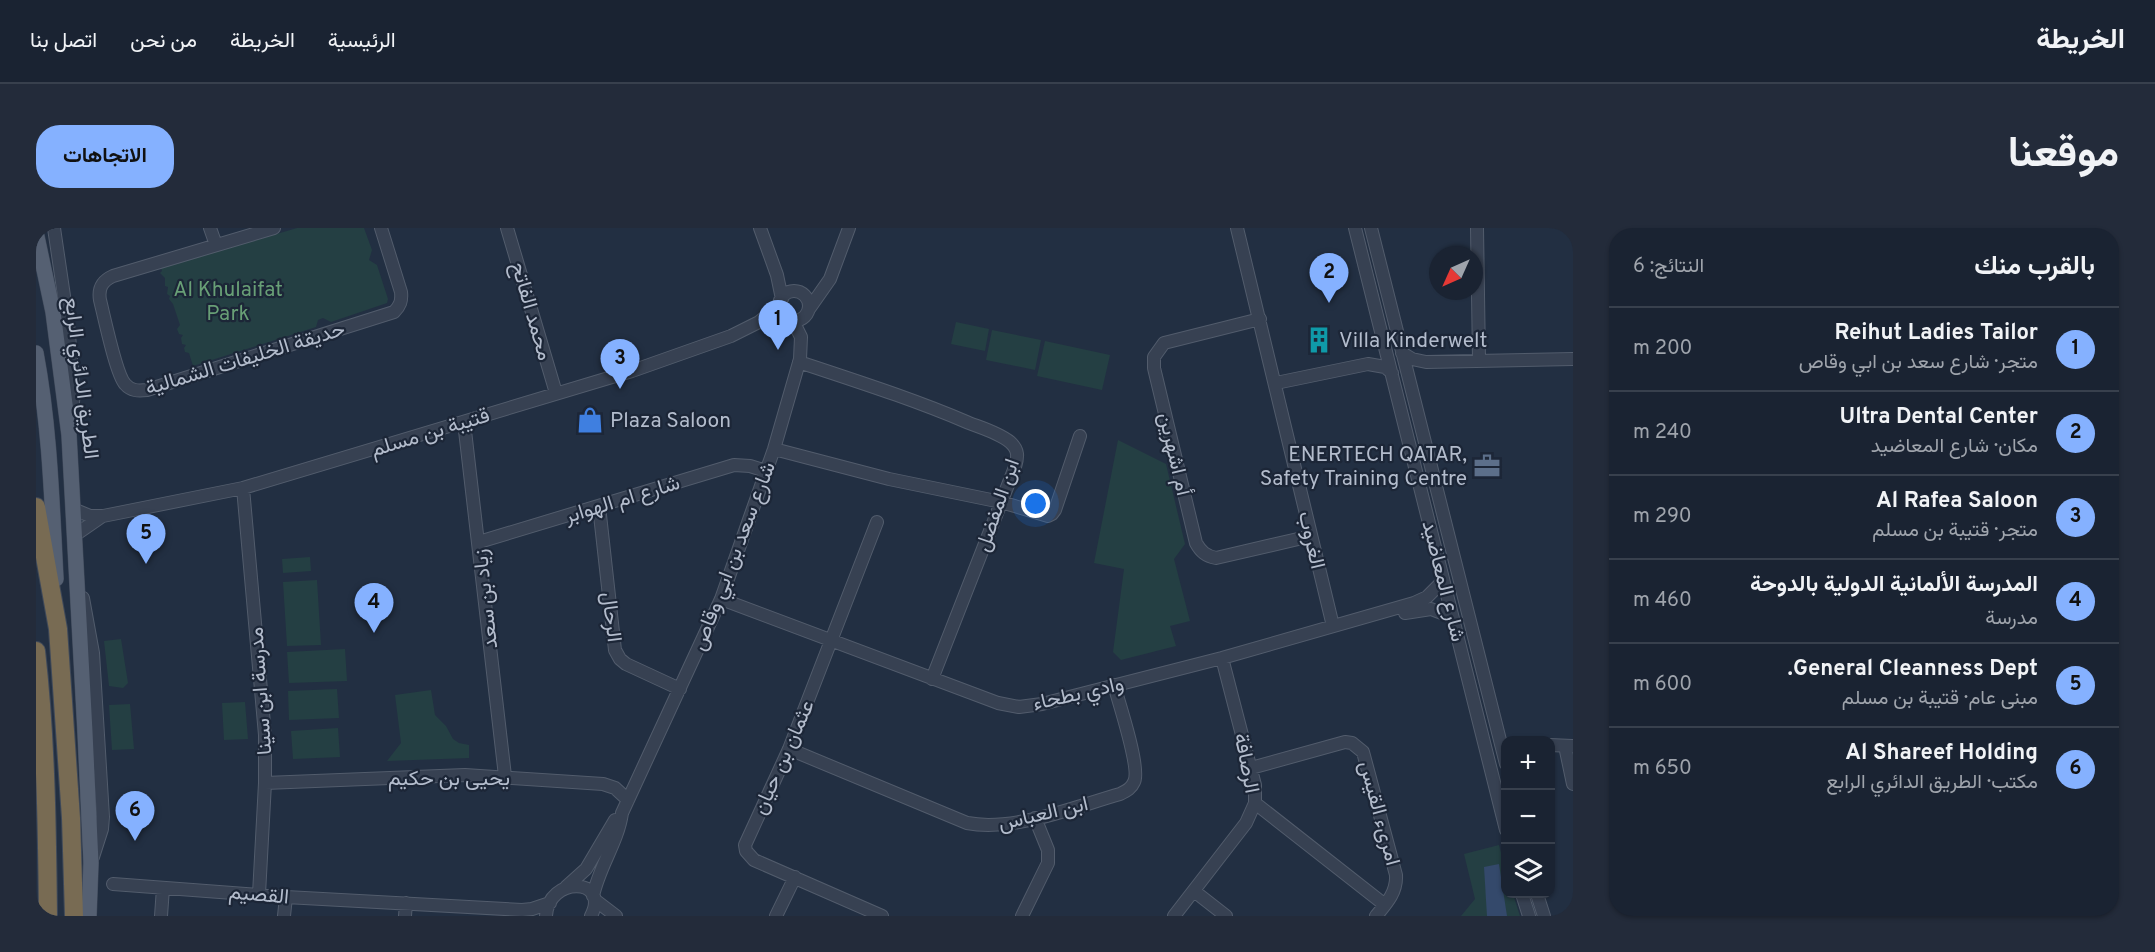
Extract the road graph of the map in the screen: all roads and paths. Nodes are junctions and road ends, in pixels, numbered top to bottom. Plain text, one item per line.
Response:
1 (210, 228) edge
2 (274, 228) edge
3 (381, 228) edge
4 (507, 228) edge
5 (760, 228) edge
6 (849, 228) edge
7 (1237, 228) edge
8 (1355, 228) edge
9 (1371, 228) edge
10 (1477, 228) edge
11 (56, 230) edge
12 (36, 232) edge
13 (216, 245) junction
14 (773, 263) junction
15 (835, 263) junction
16 (799, 292) junction
17 (781, 302) junction
18 (809, 309) junction
19 (1260, 319) junction
20 (791, 320) junction
21 (752, 326) junction
22 (1384, 343) junction
23 (36, 353) edge
24 (1402, 353) junction
25 (1573, 359) edge
26 (1479, 360) junction
27 (799, 361) junction
28 (1426, 362) junction
29 (1368, 364) junction
30 (1392, 373) junction
31 (1276, 383) junction
32 (1410, 383) junction
33 (556, 393) junction
34 (464, 422) junction
35 (69, 435) junction
36 (1080, 436) dead end
37 (774, 449) junction
38 (766, 471) junction
39 (243, 488) junction
40 (1001, 502) junction
41 (599, 506) junction
42 (36, 507) edge
43 (73, 509) junction
44 (103, 516) junction
45 (877, 522) dead end
46 (75, 535) junction
47 (1311, 536) junction
48 (479, 542) junction
49 (1443, 581) junction
50 (721, 599) junction
51 (1452, 617) junction
52 (1336, 625) junction
53 (58, 629) junction
54 (832, 641) junction
55 (36, 651) edge
56 (1222, 658) junction
57 (933, 679) junction
58 (1114, 685) junction
59 (680, 689) junction
60 (1497, 732) junction
61 (1504, 736) edge
62 (1501, 746) edge
63 (1569, 746) edge
64 (789, 748) junction
65 (1251, 768) junction
66 (505, 776) junction
67 (266, 783) junction
68 (1573, 784) edge
69 (628, 800) junction
70 (1255, 803) junction
71 (1501, 810) edge
72 (622, 813) junction
73 (1035, 818) junction
74 (795, 877) junction
75 (113, 884) dead end
76 (566, 887) junction
77 (163, 888) junction
78 (1194, 891) junction
79 (259, 894) junction
80 (286, 897) junction
81 (594, 898) junction
82 (1523, 898) edge
83 (1538, 898) edge
84 (405, 903) junction
85 (550, 903) junction
86 (1385, 905) junction
87 (512, 910) junction
88 (48, 916) edge
89 (74, 916) edge
90 (89, 916) edge
91 (161, 916) edge
92 (284, 916) edge
93 (405, 916) edge
94 (528, 916) edge
95 (546, 916) edge
96 (591, 916) edge
97 (616, 916) edge
98 (776, 916) edge
99 (882, 916) edge
100 (1022, 916) edge
101 (1174, 916) edge
102 (1226, 916) edge
103 (1376, 916) edge
104 (1529, 916) edge
105 (1544, 916) edge

1 - 13 street
2 - 13 street, حديقة الخليفات الشمالية
3 - 13 street, حديقة الخليفات الشمالية
4 - 33 street, محمد الفاتح
5 - 14 street
6 - 15 street, شارع سعد بن ابي وقاص
7 - 19 street, الغروب
8 - 22 street, شارع المعاضيد
9 - 24 street, شارع المعاضيد
10 - 26 street
11 - 35 street
12 - 35 main road, الطريق الدائري الرابع
14 - 16 street
14 - 17 street
15 - 16 street
15 - 18 street, شارع سعد بن ابي وقاص
16 - 17 street
16 - 18 street
17 - 20 street
17 - 21 street, قتيبة بن مسلم
18 - 20 street
18 - 27 street, شارع سعد بن ابي وقاص
19 - 31 street, الغروب
19 - 47 street, أم اشهرين
20 - 21 street, قتيبة بن مسلم
20 - 27 street, شارع سعد بن ابي وقاص
21 - 33 street, قتيبة بن مسلم
22 - 29 street
22 - 30 street, شارع المعاضيد
23 - 53 main road, الطريق الدائري الرابع
24 - 28 street
24 - 32 street, شارع المعاضيد
25 - 26 street
26 - 28 street
27 - 37 street, شارع سعد بن ابي وقاص
27 - 40 street, ابن المفضل
28 - 32 street
29 - 30 street
29 - 31 street
30 - 49 street, شارع المعاضيد
31 - 47 street, الغروب
32 - 60 street, شارع المعاضيد
33 - 34 street, قتيبة بن مسلم
34 - 39 street, قتيبة بن مسلم
34 - 48 street, زياد بن سعد
35 - 43 main road, الطريق الدائري الرابع
36 - 40 street
37 - 38 street, شارع سعد بن ابي وقاص
37 - 40 street
38 - 41 street, شارع ام الهوابر
38 - 50 street, شارع سعد بن ابي وقاص
39 - 44 street, قتيبة بن مسلم
39 - 67 street, مدرسة ابن سينا
40 - 57 street, ابن المفضل
41 - 48 street, شارع ام الهوابر
41 - 59 street, الرحال
42 - 53 highway
43 - 44 street, قتيبة بن مسلم
43 - 46 main road, الطريق الدائري الرابع
44 - 46 street, قتيبة بن مسلم
45 - 54 street, عثمان بن حيان
46 - 90 main road, الطريق الدائري الرابع
47 - 52 street, الغروب
48 - 66 street, زياد بن سعد
49 - 51 street, شارع المعاضيد
49 - 52 street, وادي بطحاء
50 - 54 street, وادي بطحاء
50 - 59 street, شارع سعد بن ابي وقاص
51 - 52 street, وادي بطحاء
51 - 71 street, شارع المعاضيد
52 - 56 street, وادي بطحاء
53 - 89 highway, الطريق الدائري الرابع
54 - 57 street, وادي بطحاء
54 - 64 street, عثمان بن حيان
55 - 88 highway
56 - 58 street, وادي بطحاء
56 - 65 street, الرصافة
57 - 58 street, وادي بطحاء
58 - 73 street, ابن العباس
59 - 69 street, شارع سعد بن ابي وقاص
60 - 61 street
60 - 62 street, شارع المعاضيد
63 - 68 street
64 - 73 street, ابن العباس
64 - 74 street, عثمان بن حيان
65 - 70 street, الرصافة
65 - 86 street, امرىء القيس
66 - 67 street, يحيى بن حكيم
66 - 69 street, يحيى بن حكيم
67 - 79 street, مدرسة ابن سينا
69 - 72 street, شارع سعد بن ابي وقاص
70 - 78 street, الرصافة
70 - 86 street
72 - 76 street, شارع سعد بن ابي وقاص
72 - 81 street, شارع سعد بن ابي وقاص
73 - 100 street
74 - 98 street
74 - 99 street, عثمان بن حيان
75 - 77 street, القصيم
76 - 81 street
76 - 85 street, شارع سعد بن ابي وقاص
77 - 79 street, القصيم
77 - 91 street
78 - 101 street, الرصافة
78 - 102 street
79 - 80 street, القصيم
80 - 84 street, القصيم
80 - 92 street
81 - 96 street, شارع سعد بن ابي وقاص
81 - 97 street
82 - 104 street
83 - 105 street
84 - 87 street, القصيم
84 - 93 street
85 - 87 street, القصيم
85 - 95 street
86 - 103 street, امرىء القيس
87 - 94 street, القصيم

